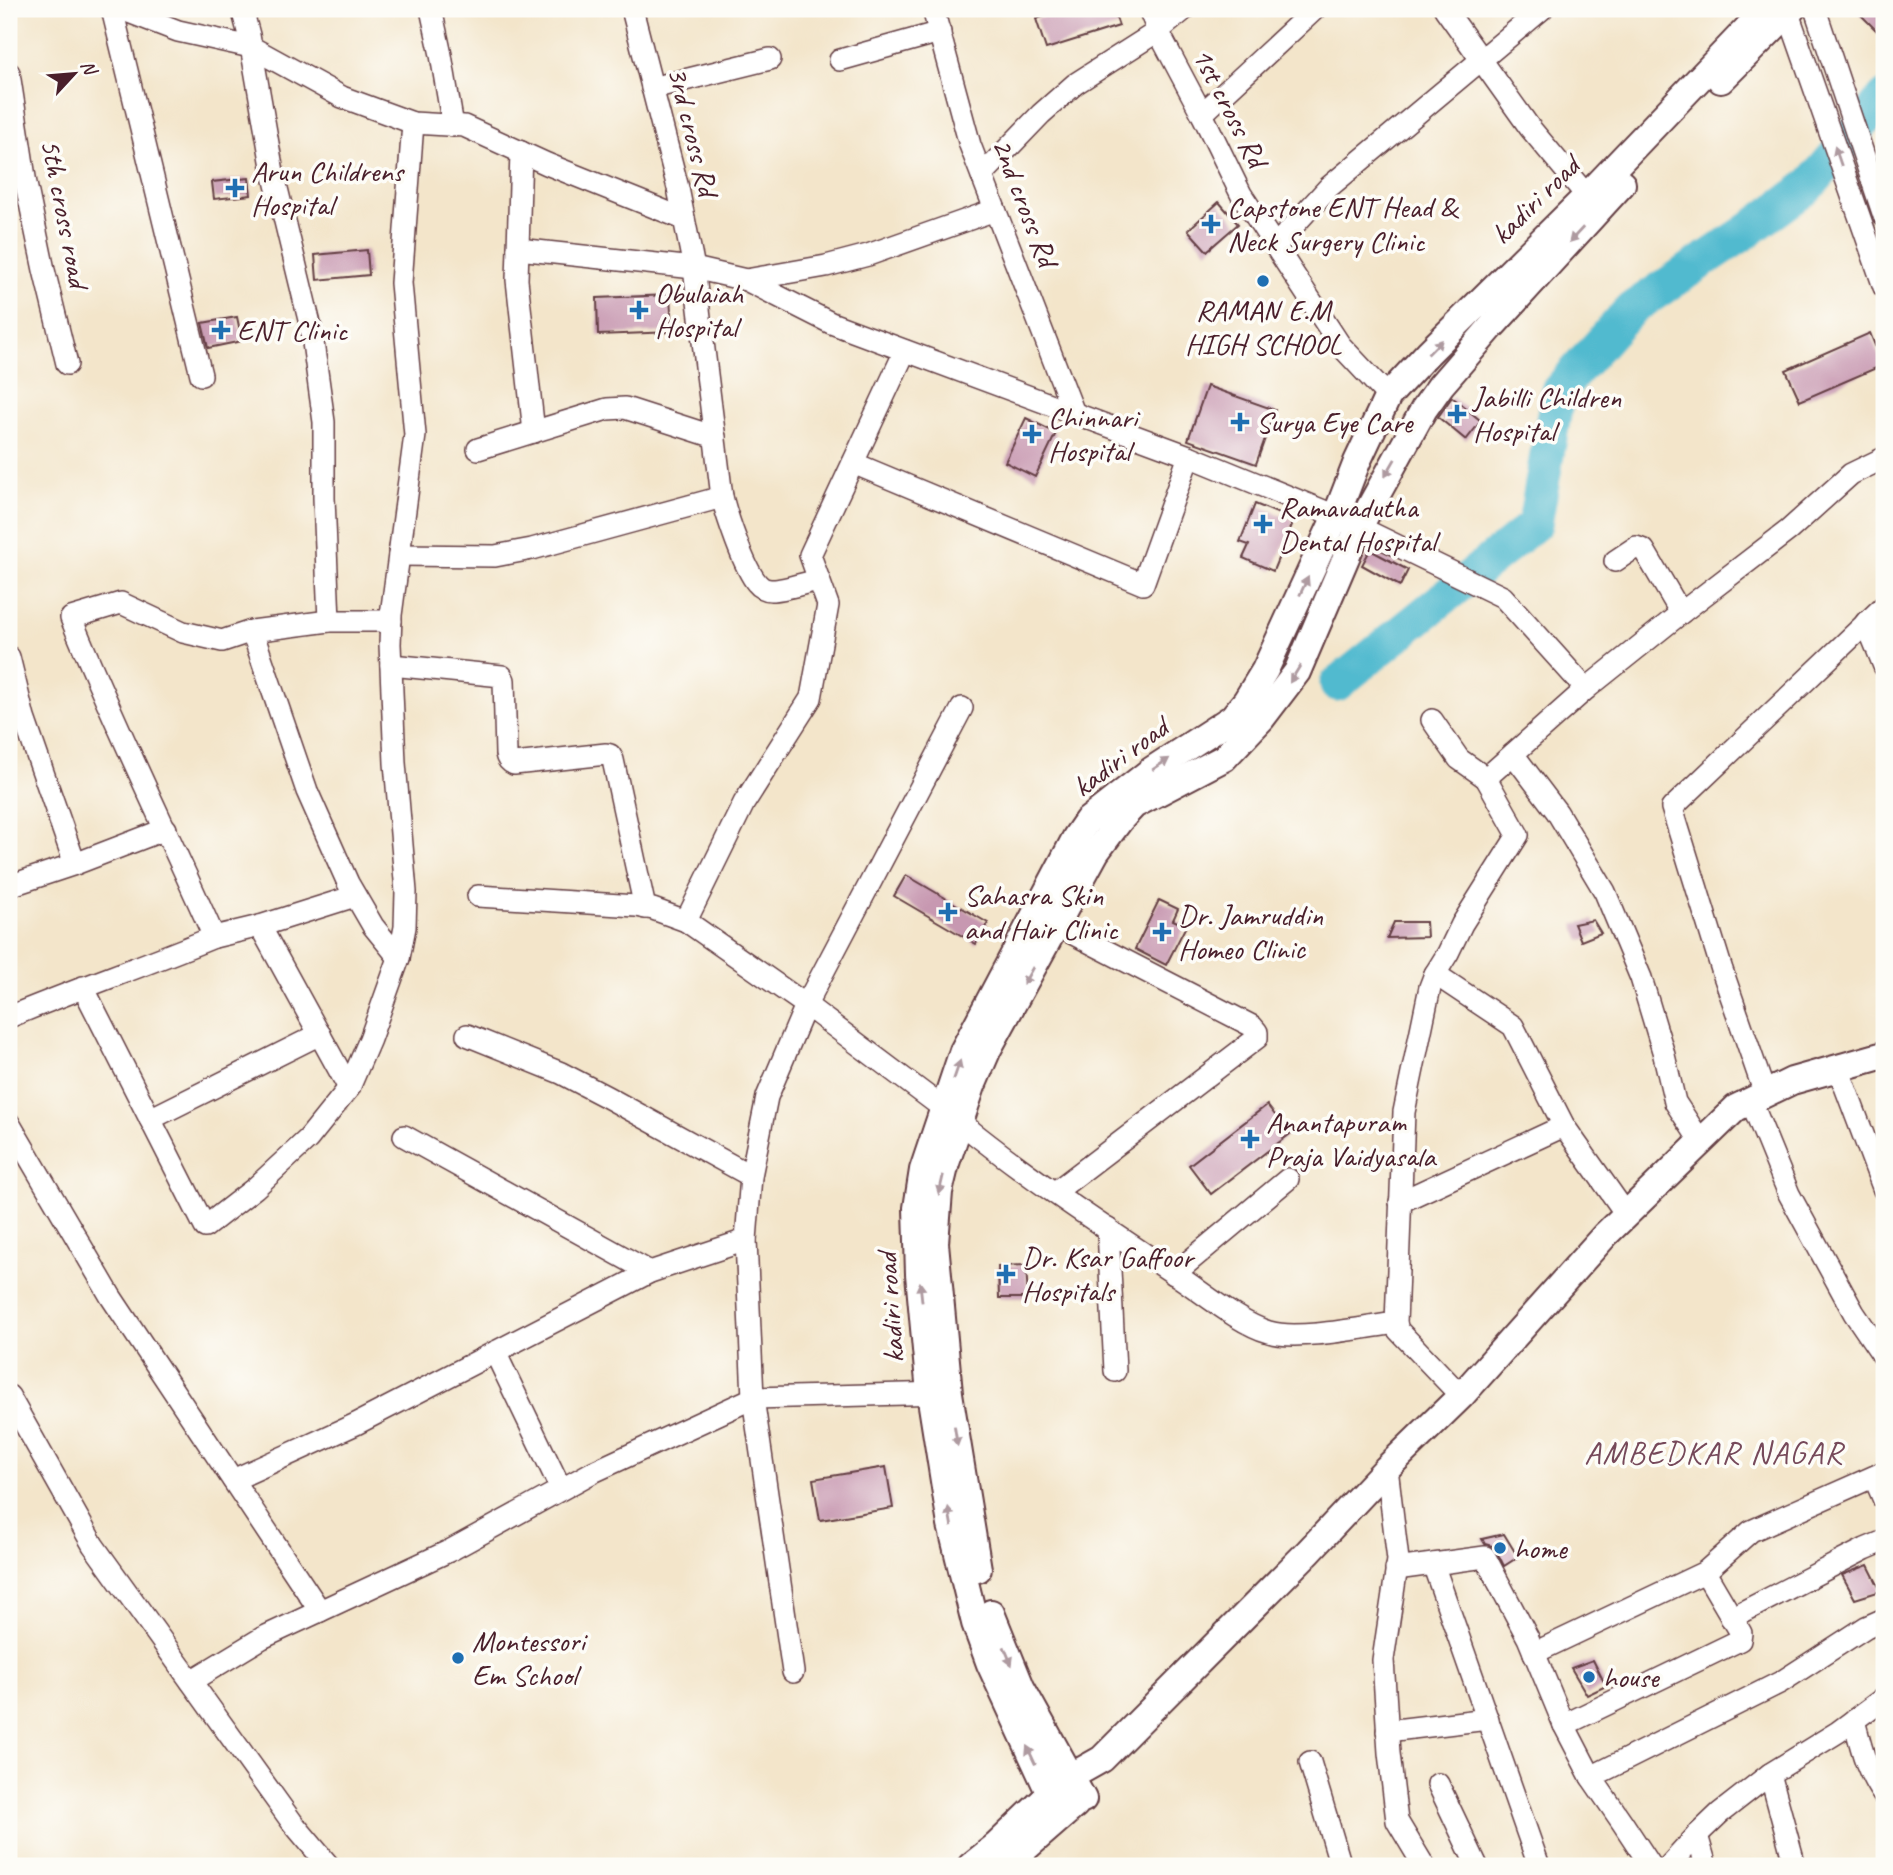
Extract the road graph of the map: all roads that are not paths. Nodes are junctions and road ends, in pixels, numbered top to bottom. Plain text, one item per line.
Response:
1 (112, 9) edge
2 (121, 9) edge
3 (242, 9) edge
4 (430, 9) edge
5 (632, 9) edge
6 (933, 9) edge
7 (1149, 9) edge
8 (1185, 9) edge
9 (1315, 9) edge
10 (1444, 9) edge
11 (1542, 9) edge
12 (1815, 9) edge
13 (1783, 10) edge
14 (1158, 31) junction
15 (940, 32) junction
16 (251, 47) junction
17 (770, 59) dead end
18 (1481, 59) junction
19 (839, 60) dead end
20 (9, 73) edge
21 (652, 88) junction
22 (1202, 114) junction
23 (413, 123) junction
24 (453, 126) junction
25 (521, 152) junction
26 (982, 175) junction
27 (1587, 196) junction
28 (995, 210) junction
29 (1883, 212) edge
30 (684, 219) junction
31 (1275, 246) junction
32 (518, 248) junction
33 (694, 268) junction
34 (746, 280) junction
35 (1884, 287) edge
36 (905, 351) junction
37 (67, 363) dead end
38 (201, 375) dead end
39 (1388, 396) junction
40 (1074, 413) junction
41 (534, 432) junction
42 (715, 437) junction
43 (478, 449) dead end
44 (1189, 456) junction
45 (1884, 458) edge
46 (853, 463) junction
47 (722, 497) junction
48 (1347, 521) junction
49 (399, 555) junction
50 (1615, 561) dead end
51 (819, 580) junction
52 (1884, 606) edge
53 (1681, 612) junction
54 (391, 618) junction
55 (329, 621) junction
56 (1866, 622) junction
57 (253, 631) junction
58 (9, 657) edge
59 (391, 666) junction
60 (1884, 666) edge
61 (1586, 689) junction
62 (962, 708) dead end
63 (1432, 720) dead end
64 (16, 721) edge
65 (1513, 754) junction
66 (1486, 778) junction
67 (166, 829) junction
68 (75, 864) junction
69 (9, 886) edge
70 (355, 896) junction
71 (478, 896) dead end
72 (645, 908) junction
73 (686, 921) junction
74 (1056, 925) junction
75 (260, 926) junction
76 (214, 937) junction
77 (399, 958) junction
78 (1435, 974) junction
79 (83, 987) junction
80 (806, 1005) junction
81 (9, 1017) edge
82 (320, 1034) junction
83 (467, 1035) dead end
84 (1884, 1055) edge
85 (1838, 1068) junction
86 (349, 1088) junction
87 (1758, 1097) junction
88 (952, 1115) junction
89 (150, 1119) junction
90 (9, 1123) edge
91 (1564, 1126) junction
92 (404, 1136) dead end
93 (1701, 1142) junction
94 (751, 1176) junction
95 (1288, 1179) dead end
96 (1884, 1190) edge
97 (1055, 1192) junction
98 (1400, 1202) junction
99 (1626, 1214) junction
100 (1108, 1229) junction
101 (746, 1240) junction
102 (650, 1272) junction
103 (1174, 1274) junction
104 (1396, 1323) junction
105 (495, 1352) junction
106 (1884, 1357) edge
107 (1115, 1371) dead end
108 (940, 1393) junction
109 (9, 1396) edge
110 (1461, 1396) junction
111 (752, 1398) junction
112 (1387, 1468) junction
113 (1879, 1475) edge
114 (233, 1480) junction
115 (561, 1489) junction
116 (1884, 1500) edge
117 (1884, 1541) edge
118 (1433, 1564) junction
119 (1396, 1569) junction
120 (1705, 1572) junction
121 (320, 1611) junction
122 (1731, 1618) junction
123 (1884, 1619) edge
124 (1534, 1653) junction
125 (793, 1672) dead end
126 (191, 1681) junction
127 (1884, 1698) edge
128 (1488, 1719) junction
129 (1854, 1720) junction
130 (1564, 1725) junction
131 (1387, 1731) junction
132 (1310, 1762) dead end
133 (1770, 1774) junction
134 (1591, 1777) junction
135 (1438, 1784) dead end
136 (1066, 1796) junction
137 (1884, 1796) edge
138 (1697, 1835) junction
139 (329, 1866) edge
140 (971, 1866) edge
141 (1005, 1866) edge
142 (1341, 1866) edge
143 (1424, 1866) edge
144 (1477, 1866) edge
145 (1539, 1866) edge
146 (1651, 1866) edge
147 (1669, 1866) edge
148 (1706, 1866) edge
149 (1796, 1866) edge

1 - 38 street
2 - 16 street
3 - 16 street
4 - 24 street
5 - 21 street, 3rd cross Rd
6 - 15 street, 2nd cross Rd
7 - 14 street, 1st cross Rd
8 - 14 street
9 - 22 street
10 - 18 street
11 - 18 street
12 - 29 street
13 - 27 main road, kadiri road
35 -> 13 street
13 -> 48 main road, kadiri road
14 - 22 street, 1st cross Rd
14 - 26 street
15 - 19 street
15 - 26 street, 2nd cross Rd
16 - 23 street
16 - 55 street
17 - 21 street
18 - 27 street
18 - 31 street
20 - 37 street, 5th cross road
21 - 30 street, 3rd cross Rd
22 - 31 street, 1st cross Rd
23 - 24 street
23 - 49 street
24 - 25 street
25 - 30 street
25 - 32 street
26 - 28 street, 2nd cross Rd
39 -> 27 main road, kadiri road
28 - 34 street
28 - 40 street, 2nd cross Rd
30 - 33 street, 3rd cross Rd
31 - 39 street, 1st cross Rd
32 - 33 street
32 - 41 street
33 - 34 street
33 - 42 street, 3rd cross Rd
34 - 36 street
36 - 40 street
36 - 46 street
39 - 48 main road, kadiri road
40 - 44 street
41 - 42 street
41 - 43 street
42 - 47 street, 3rd cross Rd
44 - 46 street
44 - 48 street
45 - 53 street
46 - 51 street
47 - 49 street
47 - 51 street, 3rd cross Rd
48 - 61 street
48 -> 74 main road, kadiri road
88 -> 48 main road, kadiri road
49 - 54 street
50 - 53 street
51 - 73 street
52 - 56 street
53 - 61 street
54 - 55 street
54 - 59 street
55 - 57 street
56 - 60 street
56 - 87 street
57 - 67 street
57 - 70 street
58 - 64 street
59 - 72 street
59 - 77 street
61 - 65 street
62 - 80 street
63 - 66 street
64 - 68 street
65 - 66 street
65 - 93 street
66 - 78 street
67 - 68 street
67 - 76 street
68 - 69 street
70 - 75 street
70 - 77 street
71 - 72 street
72 - 73 street
73 - 80 street
74 -> 88 main road, kadiri road
74 - 97 street
75 - 76 street
75 - 82 street
76 - 79 street
77 - 86 street
78 - 91 street
78 - 98 street
79 - 81 street
79 - 89 street
80 - 88 street
80 - 94 street
82 - 86 street
82 - 89 street
83 - 94 street
84 - 85 main road
85 - 87 main road
85 - 96 street
86 - 89 street
87 - 93 main road
87 - 106 street
88 - 97 street
88 - 108 main road, kadiri road
90 - 114 street
91 - 98 street
91 - 99 street
92 - 102 street
93 - 99 main road
94 - 101 street
95 - 103 street
97 - 100 street
98 - 104 street
99 - 110 main road
100 - 103 street
100 - 107 street
101 - 102 street
101 - 111 street
102 - 105 street
103 - 104 street
104 - 110 street
105 - 114 street
105 - 115 street
108 - 111 street
108 - 136 main road, kadiri road
109 - 126 street
110 - 112 main road
111 - 115 street
111 - 125 street
112 - 119 street
112 - 136 main road
113 - 116 street
113 - 120 street
114 - 121 street
115 - 121 street
117 - 122 street
118 - 119 street
118 - 124 street
118 - 128 street
119 - 131 street
120 - 122 street
120 - 124 street
121 - 126 street
122 - 130 street
123 - 134 street
124 - 130 street
126 - 139 street
127 - 129 street
128 - 131 street
128 - 145 street
129 - 133 street
129 - 137 street
130 - 134 street
131 - 143 street
132 - 142 street
133 - 138 street
133 - 149 street
134 - 146 street
135 - 144 street
136 - 140 main road
136 - 141 main road
138 - 147 street
138 - 148 street

